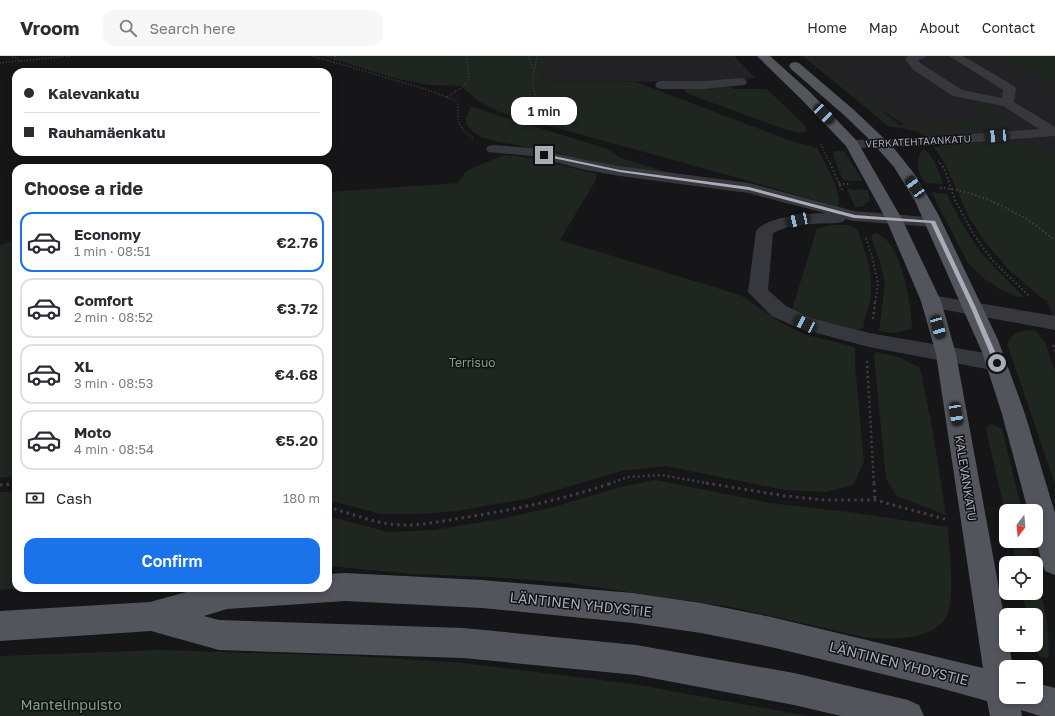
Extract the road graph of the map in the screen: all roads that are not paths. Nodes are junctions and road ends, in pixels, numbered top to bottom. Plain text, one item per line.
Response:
1 (763, 56) edge
2 (783, 56) edge
3 (920, 56) edge
4 (948, 56) edge
5 (959, 58) edge
6 (741, 82) dead end
7 (661, 85) dead end
8 (1007, 103) junction
9 (1052, 134) edge
10 (879, 143) junction
11 (852, 144) junction
12 (493, 149) road end
13 (854, 216) junction
14 (894, 219) junction
15 (933, 222) junction
16 (931, 301) junction
17 (974, 308) junction
18 (1055, 323) edge
19 (946, 354) junction
20 (997, 363) junction
21 (1055, 562) edge
22 (332, 588) edge
23 (271, 592) edge
24 (150, 617) junction
25 (0, 626) edge
26 (1004, 660) edge
27 (999, 694) edge
28 (1043, 702) edge
29 (1055, 704) edge
30 (908, 716) edge

1 - 11 main road, KALEVANKATU
2 - 10 main road
3 - 8 street
4 - 5 street
5 - 8 street
6 - 7 street
8 - 9 street
9 - 10 street, VERKATEHTAANKATU
10 - 11 street, VERKATEHTAANKATU
10 - 15 main road
11 - 14 main road, KALEVANKATU
12 - 13 street
13 - 14 street
13 - 19 street
14 - 15 street
14 - 16 main road, KALEVANKATU
15 - 17 main road
16 - 17 street
16 - 19 main road, KALEVANKATU
17 - 18 street
17 - 20 main road
19 - 20 street
19 - 26 main road, KALEVANKATU
20 - 21 main road
22 - 27 main road, LÄNTINEN YHDYSTIE
23 - 24 main road, LÄNTINEN YHDYSTIE
24 - 25 main road, LÄNTINEN YHDYSTIE
24 - 30 main road, LÄNTINEN YHDYSTIE
28 - 29 main road, LÄNTINEN YHDYSTIE

